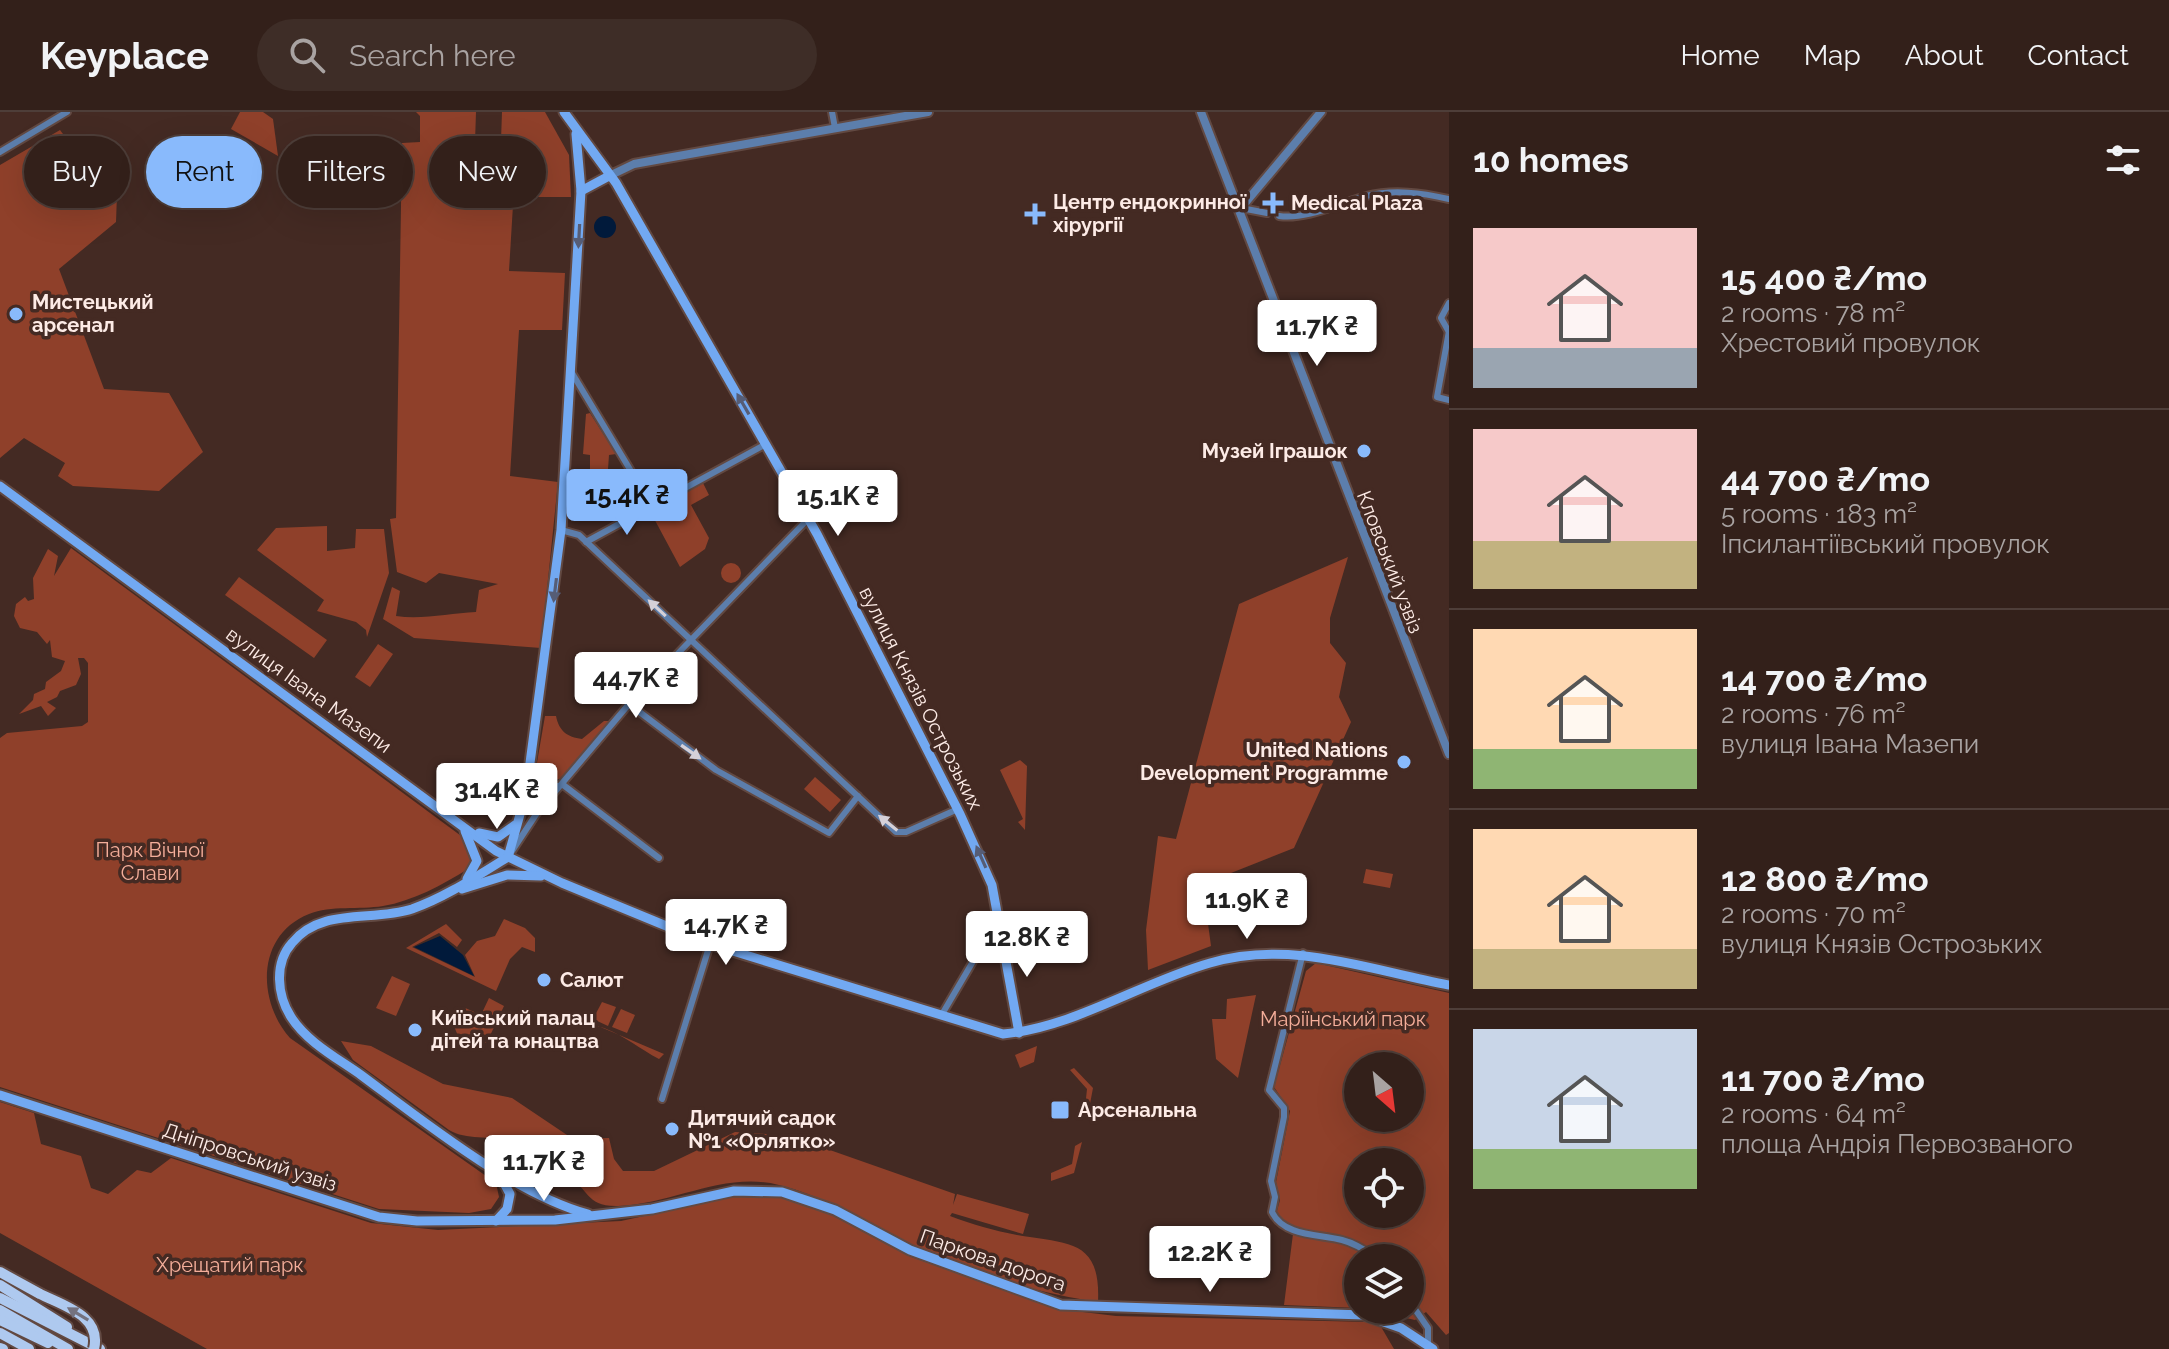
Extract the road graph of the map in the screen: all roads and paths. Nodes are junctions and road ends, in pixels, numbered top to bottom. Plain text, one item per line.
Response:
1 (67, 112) edge
2 (564, 112) edge
3 (832, 112) edge
4 (928, 112) edge
5 (1321, 112) edge
6 (1206, 114) edge
7 (835, 128) junction
8 (575, 131) junction
9 (0, 152) edge
10 (609, 176) junction
11 (581, 191) junction
12 (1449, 199) edge
13 (1241, 208) junction
14 (1267, 213) dead end
15 (1279, 216) dead end
16 (1449, 303) edge
17 (1449, 332) edge
18 (572, 373) junction
19 (1449, 400) edge
20 (766, 444) junction
21 (0, 486) edge
22 (652, 506) junction
23 (808, 519) junction
24 (561, 530) junction
25 (586, 542) junction
26 (691, 638) junction
27 (629, 704) junction
28 (1449, 754) edge
29 (530, 762) junction
30 (562, 784) junction
31 (858, 796) junction
32 (958, 809) junction
33 (520, 816) junction
34 (462, 825) junction
35 (508, 857) junction
36 (659, 858) dead end
37 (552, 878) junction
38 (462, 885) junction
39 (445, 893) junction
40 (1002, 932) junction
41 (710, 944) junction
42 (1303, 953) junction
43 (1449, 985) edge
44 (941, 1016) junction
45 (1019, 1033) junction
46 (0, 1095) edge
47 (662, 1099) dead end
48 (493, 1167) junction
49 (596, 1216) junction
50 (495, 1221) junction
51 (1351, 1244) edge
52 (0, 1272) edge
53 (0, 1285) edge
54 (0, 1298) edge
55 (0, 1310) edge
56 (0, 1320) edge
57 (1424, 1322) edge
58 (0, 1333) edge
59 (91, 1346) edge
60 (1431, 1347) edge
61 (29, 1349) edge
62 (65, 1349) edge
63 (100, 1349) edge

1 - 9 street
2 - 8 main road, вулиця Князів Острозьких
3 - 7 street
4 - 7 street
5 - 13 street
6 - 13 street, Кловський узвіз
7 - 10 street
8 - 10 main road, вулиця Князів Острозьких
8 - 11 main road
10 - 11 main road
20 -> 10 main road, вулиця Князів Острозьких
11 -> 18 main road
12 - 15 street
13 - 14 street
13 - 28 street, Кловський узвіз
16 - 17 street
17 - 19 street
18 - 22 street
18 - 24 main road
20 - 22 street
20 - 23 main road, вулиця Князів Острозьких
21 - 34 main road, вулиця Івана Мазепи
22 - 25 street
23 - 26 street
23 - 32 main road, вулиця Князів Острозьких
24 - 25 street
24 -> 29 main road
26 -> 25 street
26 - 27 street
26 - 31 street
27 - 30 street
27 -> 31 street
29 - 30 street
29 - 33 main road
30 - 35 street
30 - 36 street
32 -> 31 street
40 -> 32 main road, вулиця Князів Острозьких
33 - 34 main road
33 - 35 main road
34 - 35 main road, вулиця Івана Мазепи
34 - 38 main road
35 - 37 main road, вулиця Івана Мазепи
35 - 38 main road
37 - 39 main road
37 - 41 main road, вулиця Івана Мазепи
38 - 39 main road
39 - 48 main road
40 - 44 street
40 - 45 main road, вулиця Князів Острозьких
41 - 44 main road, вулиця Івана Мазепи
41 - 47 street
42 - 43 main road
42 - 45 main road
42 - 51 street
44 - 45 main road, вулиця Івана Мазепи
46 - 50 main road, Дніпровський узвіз
48 - 49 main road
48 - 50 main road
49 - 50 main road, Дніпровський узвіз
49 - 60 main road, Паркова дорога
59 -> 52 main road, bridge
53 - 59 main road
54 - 59 main road
55 - 62 main road
56 - 62 main road
57 - 60 street
58 - 61 main road
59 - 63 main road

